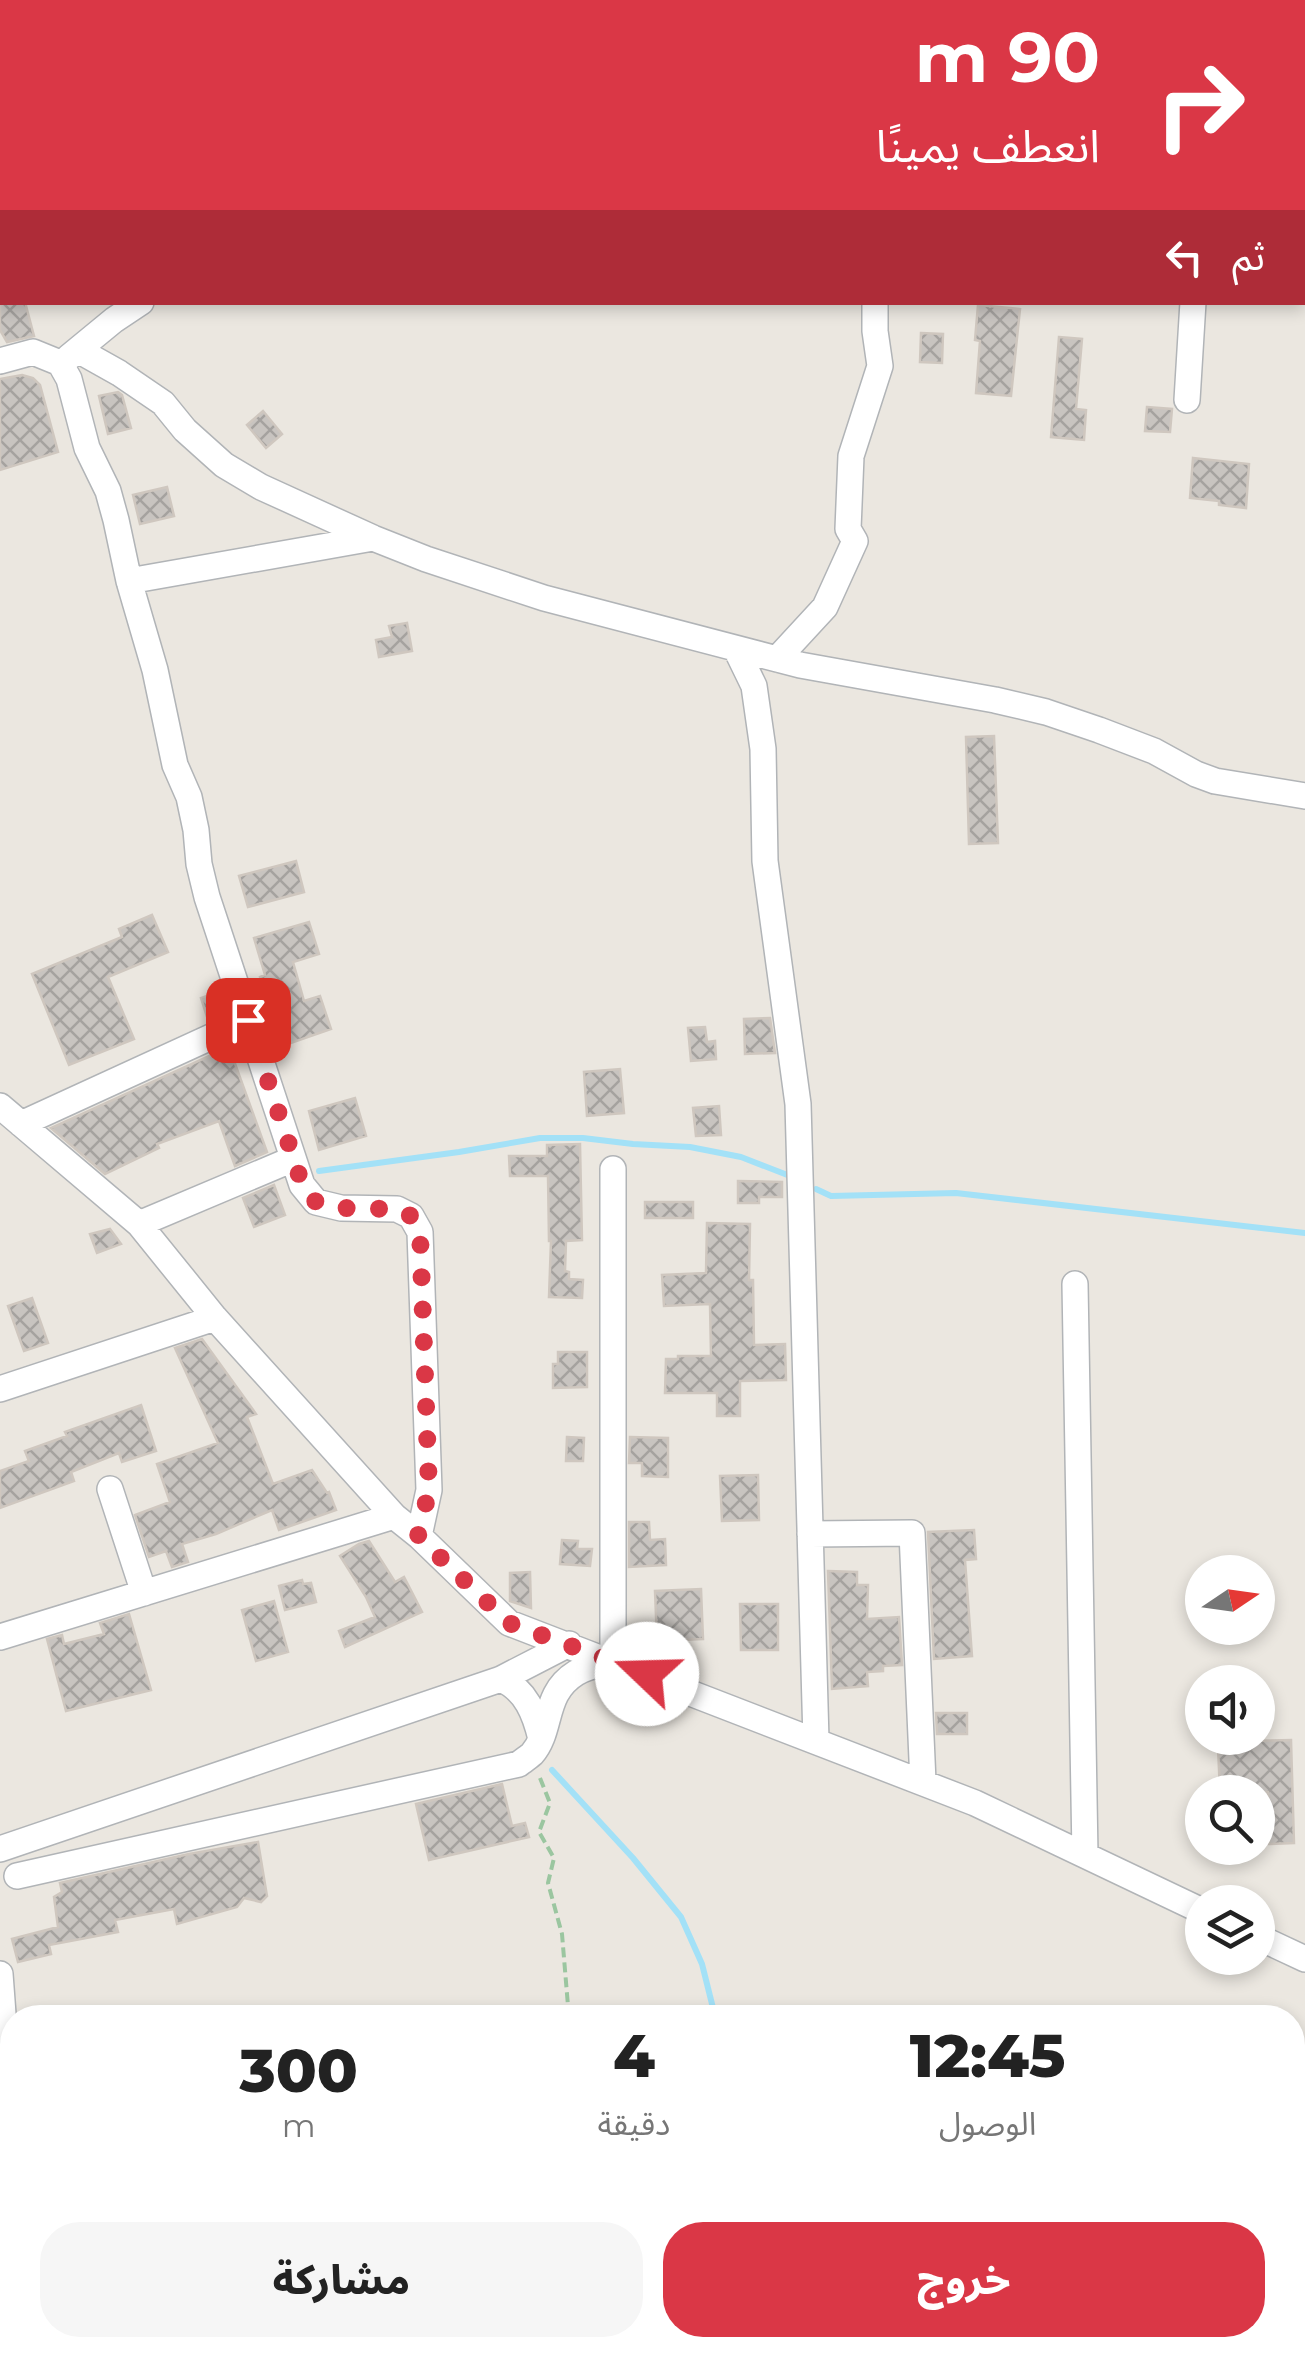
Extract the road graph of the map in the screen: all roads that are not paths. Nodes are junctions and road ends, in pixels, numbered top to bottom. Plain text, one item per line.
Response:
1 (136, 305) edge
2 (875, 305) edge
3 (1193, 305) edge
4 (69, 356) junction
5 (0, 361) edge
6 (1187, 400) dead end
7 (373, 538) junction
8 (128, 581) junction
9 (736, 649) junction
10 (777, 659) junction
11 (1305, 796) edge
12 (248, 1020) junction
13 (10, 1118) edge
14 (293, 1159) junction
15 (613, 1170) dead end
16 (139, 1224) junction
17 (1074, 1284) dead end
18 (216, 1318) junction
19 (0, 1389) edge
20 (110, 1488) dead end
21 (394, 1516) junction
22 (810, 1534) junction
23 (418, 1536) junction
24 (144, 1593) junction
25 (0, 1637) edge
26 (569, 1644) junction
27 (614, 1662) junction
28 (501, 1679) junction
29 (816, 1740) junction
30 (536, 1747) junction
31 (923, 1782) junction
32 (0, 1848) edge
33 (1085, 1854) junction
34 (16, 1876) dead end
35 (1185, 1902) edge
36 (1275, 1945) edge
37 (1305, 1960) edge
38 (0, 1974) edge
39 (2, 2005) edge

1 - 4 street
2 - 10 street
3 - 6 street
4 - 5 street
4 - 7 street
4 - 8 street
7 - 8 street
7 - 9 street
8 - 12 street
9 - 10 street
9 - 22 street
10 - 11 street
12 - 13 street
12 - 14 street
13 - 16 street
14 - 16 street
14 - 23 street
15 - 27 street
16 - 18 street
17 - 33 street
18 - 19 street
18 - 21 street
20 - 24 street
21 - 23 street
21 - 24 street
22 - 29 street
22 - 31 street
23 - 26 street
24 - 25 street
26 - 27 street
26 - 28 street
27 - 29 street
27 - 30 street
28 - 30 street
28 - 32 street
29 - 31 street
30 - 34 street
31 - 33 street
33 - 35 street
36 - 37 street
38 - 39 street

